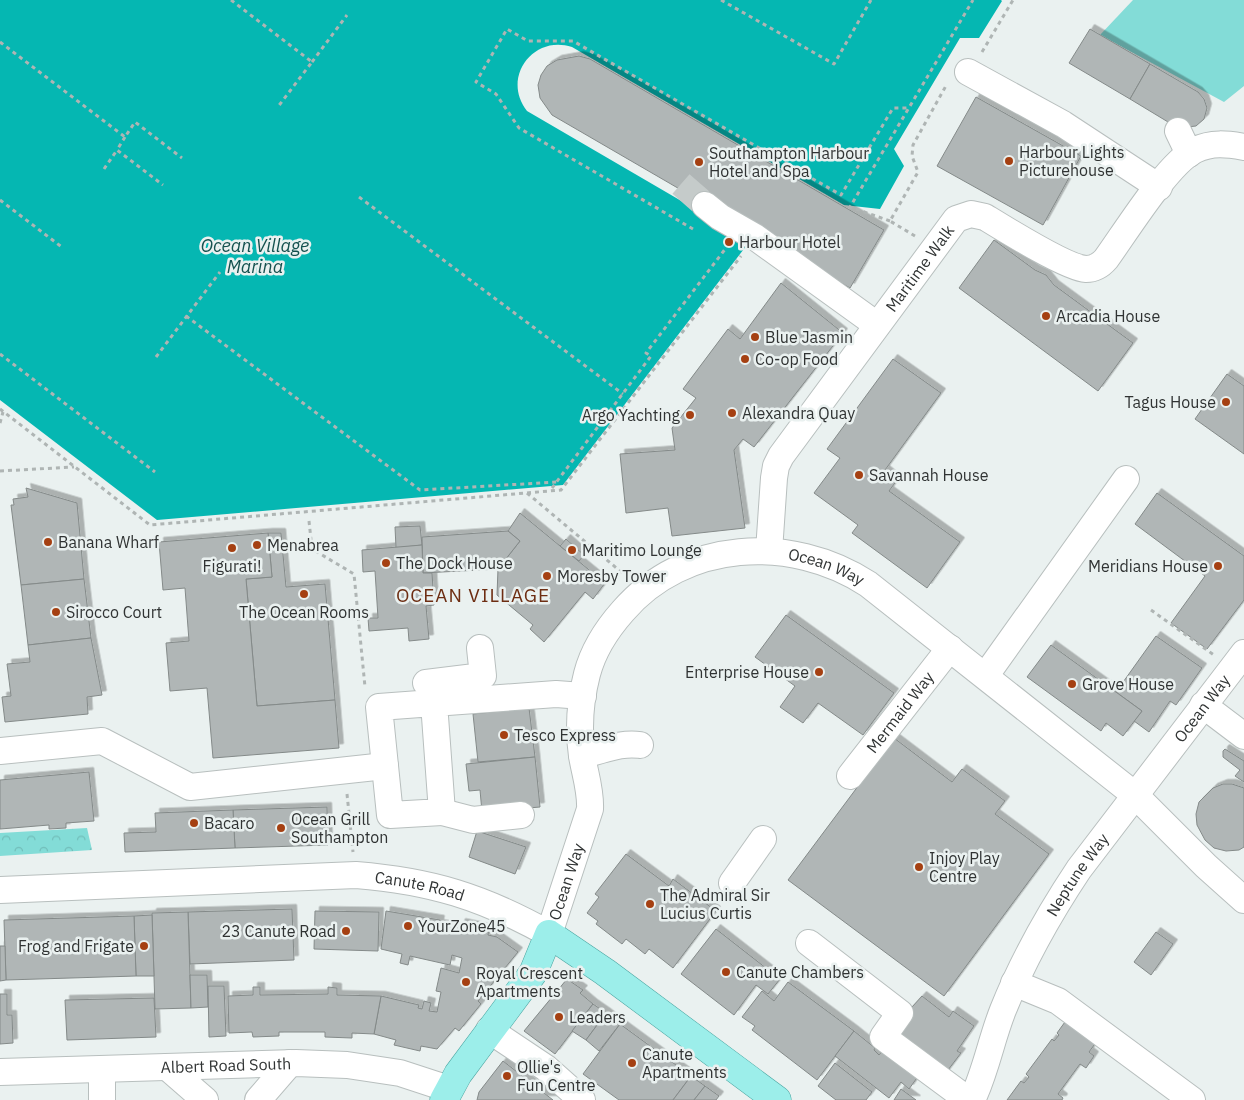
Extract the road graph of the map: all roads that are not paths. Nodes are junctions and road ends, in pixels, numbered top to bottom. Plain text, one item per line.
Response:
1 (964, 67) road end
2 (1244, 147) edge
3 (1159, 186) junction
4 (705, 205) tunnel mouth
5 (877, 325) junction
6 (1126, 479) dead end
7 (769, 551) junction
8 (480, 648) dead end
9 (950, 648) junction
10 (1238, 661) edge
11 (986, 675) junction
12 (428, 689) junction
13 (583, 696) junction
14 (1204, 705) junction
15 (1244, 736) edge
16 (640, 745) dead end
17 (0, 751) edge
18 (582, 755) junction
19 (385, 766) junction
20 (850, 776) dead end
21 (1134, 795) junction
22 (442, 812) junction
23 (521, 815) dead end
24 (763, 839) dead end
25 (1232, 876) edge
26 (732, 883) dead end
27 (0, 890) edge
28 (1244, 900) edge
29 (549, 934) junction
30 (809, 943) dead end
31 (1014, 983) junction
32 (488, 1030) junction
33 (290, 1063) junction
34 (167, 1067) junction
35 (102, 1069) junction
36 (0, 1072) edge
37 (447, 1094) edge
38 (102, 1100) edge
39 (204, 1100) edge
40 (258, 1100) edge
41 (582, 1100) edge
42 (777, 1100) edge
43 (968, 1100) edge
44 (972, 1100) edge
45 (1192, 1100) edge

1 - 3 street
2 - 3 street, Maritime Walk
3 - 5 street, Maritime Walk
4 - 5 street
5 - 7 street, Maritime Walk
6 - 11 street
7 - 9 street, Ocean Way
7 - 13 street, Ocean Way
8 - 12 street
9 - 11 street, Ocean Way
9 - 20 street, Mermaid Way
10 - 14 street, Ocean Way
11 - 21 street, Ocean Way
12 - 13 street
12 - 19 street
12 - 22 street
13 - 18 street, Ocean Way
14 - 15 street
14 - 21 street, Ocean Way
16 - 18 street
17 - 19 street
18 - 29 street, Ocean Way
19 - 22 street
21 - 25 street
21 - 31 street, Neptune Way
22 - 23 street
24 - 26 street
25 - 28 street
27 - 29 street, Canute Road
29 - 32 main road
29 - 42 main road, Canute Road
30 - 43 street
31 - 44 street, Neptune Way
31 - 45 street
32 - 37 main road
32 - 41 street
33 - 34 street, Albert Road South
33 - 37 street, Albert Road South
33 - 40 street
34 - 35 street, Albert Road South
34 - 39 street
35 - 36 street, Albert Road South
35 - 38 street

